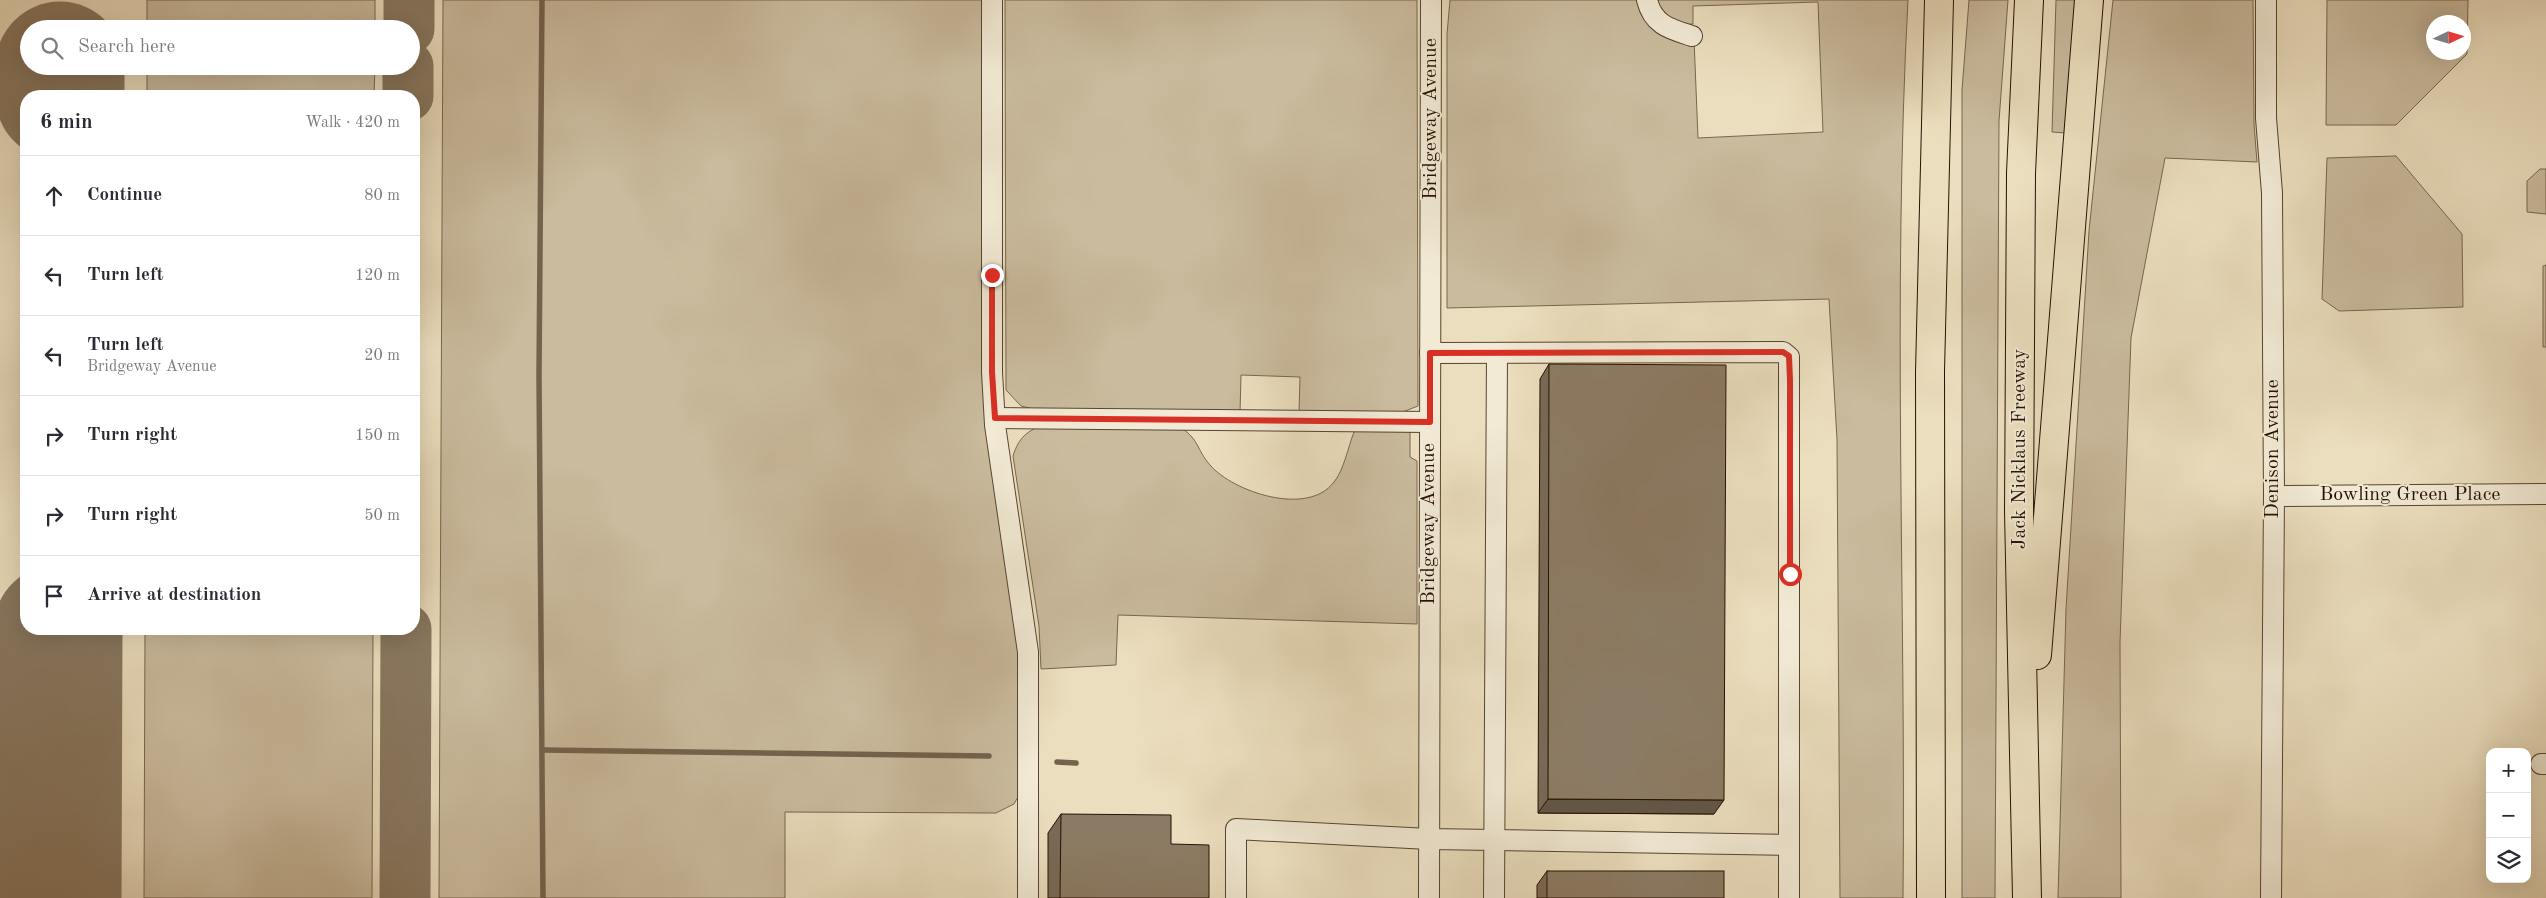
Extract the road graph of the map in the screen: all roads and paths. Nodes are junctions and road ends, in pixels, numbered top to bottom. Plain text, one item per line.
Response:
1 (992, 0) edge
2 (1431, 0) edge
3 (1647, 0) edge
4 (1939, 0) edge
5 (2029, 0) edge
6 (2089, 0) edge
7 (2266, 0) edge
8 (1692, 36) dead end
9 (1430, 353) junction
10 (1497, 353) junction
11 (995, 418) junction
12 (1430, 422) junction
13 (2546, 494) edge
14 (2274, 496) junction
15 (2025, 776) junction
16 (1429, 839) junction
17 (1494, 840) junction
18 (1789, 845) junction
19 (1028, 898) edge
20 (1236, 898) edge
21 (1429, 898) edge
22 (1494, 898) edge
23 (1789, 898) edge
24 (1931, 898) edge
25 (2027, 898) edge
26 (2271, 898) edge

1 - 11 street
2 - 9 street, Bridgeway Avenue
3 - 8 street
4 - 24 highway
5 - 15 highway, Jack Nicklaus Freeway
6 - 15 highway
7 - 14 street, Denison Avenue
9 - 10 street
9 - 12 street, Bridgeway Avenue
10 - 17 street
10 - 18 street
11 - 12 street
11 - 19 street
12 - 16 street, Bridgeway Avenue
13 - 14 street, Bowling Green Place
14 - 26 street, Denison Avenue
15 - 25 highway, Jack Nicklaus Freeway
16 - 17 street
16 - 20 street
16 - 21 street, Bridgeway Avenue
17 - 18 street
17 - 22 street
18 - 23 street

